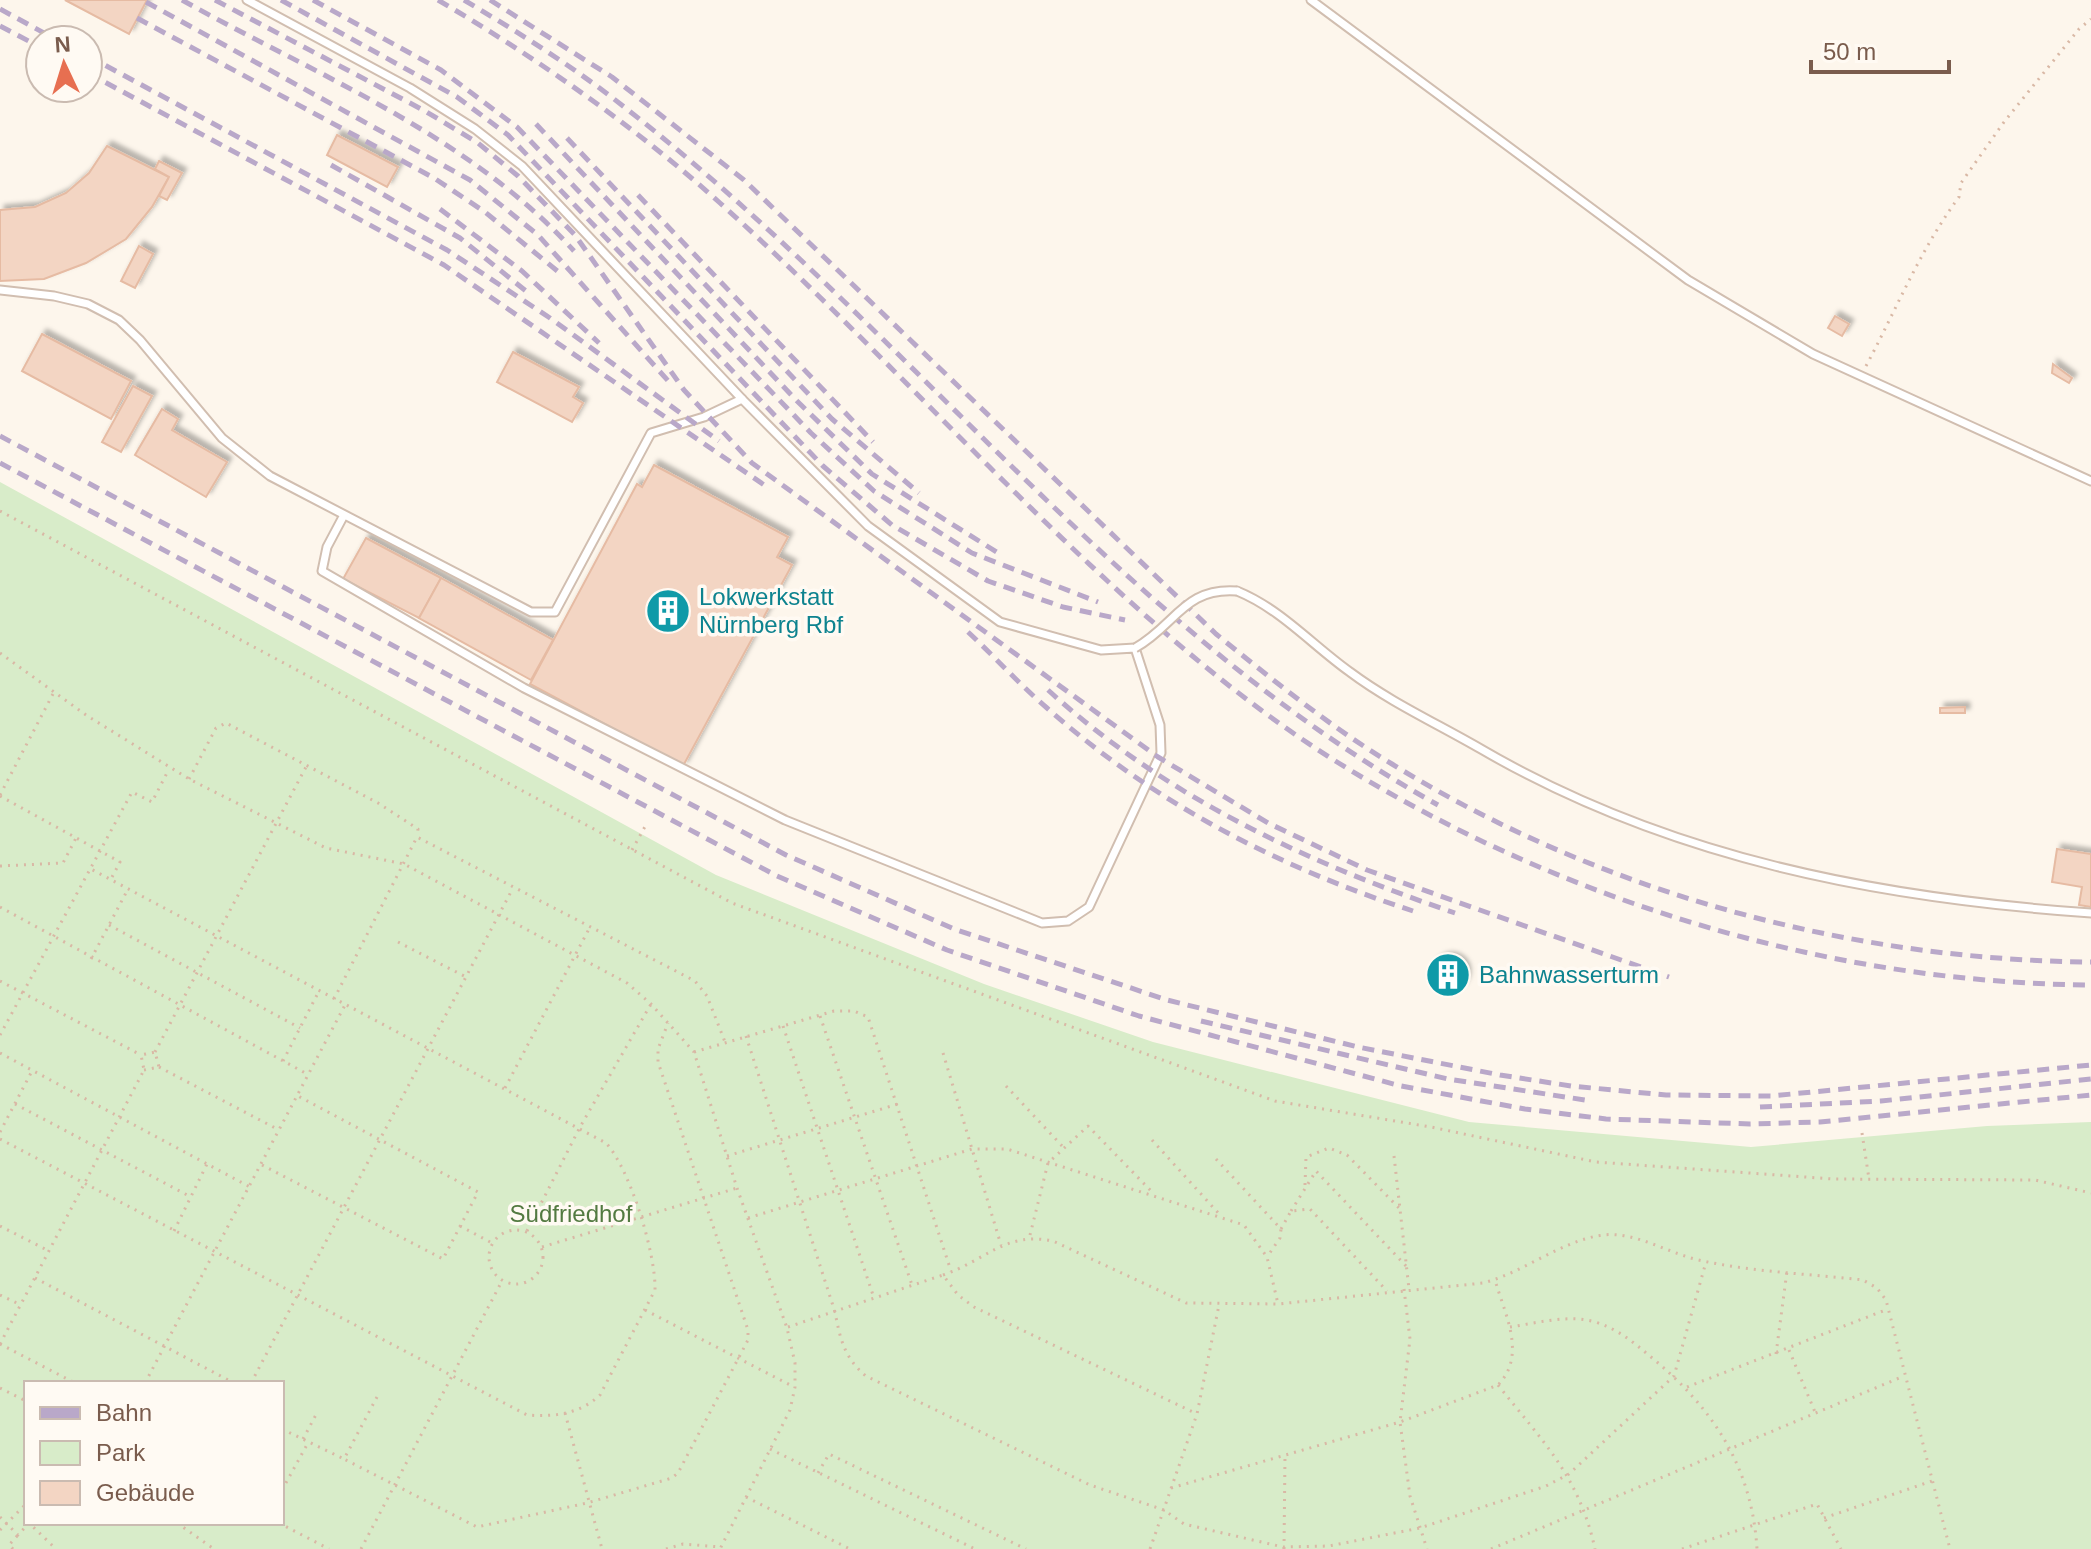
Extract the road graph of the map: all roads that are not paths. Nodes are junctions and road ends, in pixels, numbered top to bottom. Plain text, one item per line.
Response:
1 (247, 0) edge
2 (1311, 0) edge
3 (0, 290) edge
4 (742, 399) junction
5 (2091, 481) edge
6 (344, 515) junction
7 (1135, 648) junction
8 (2091, 913) edge

1 - 4 lane
2 - 5 lane
3 - 6 lane
4 - 6 lane
4 - 7 lane
6 - 7 lane
7 - 8 lane, bridge

